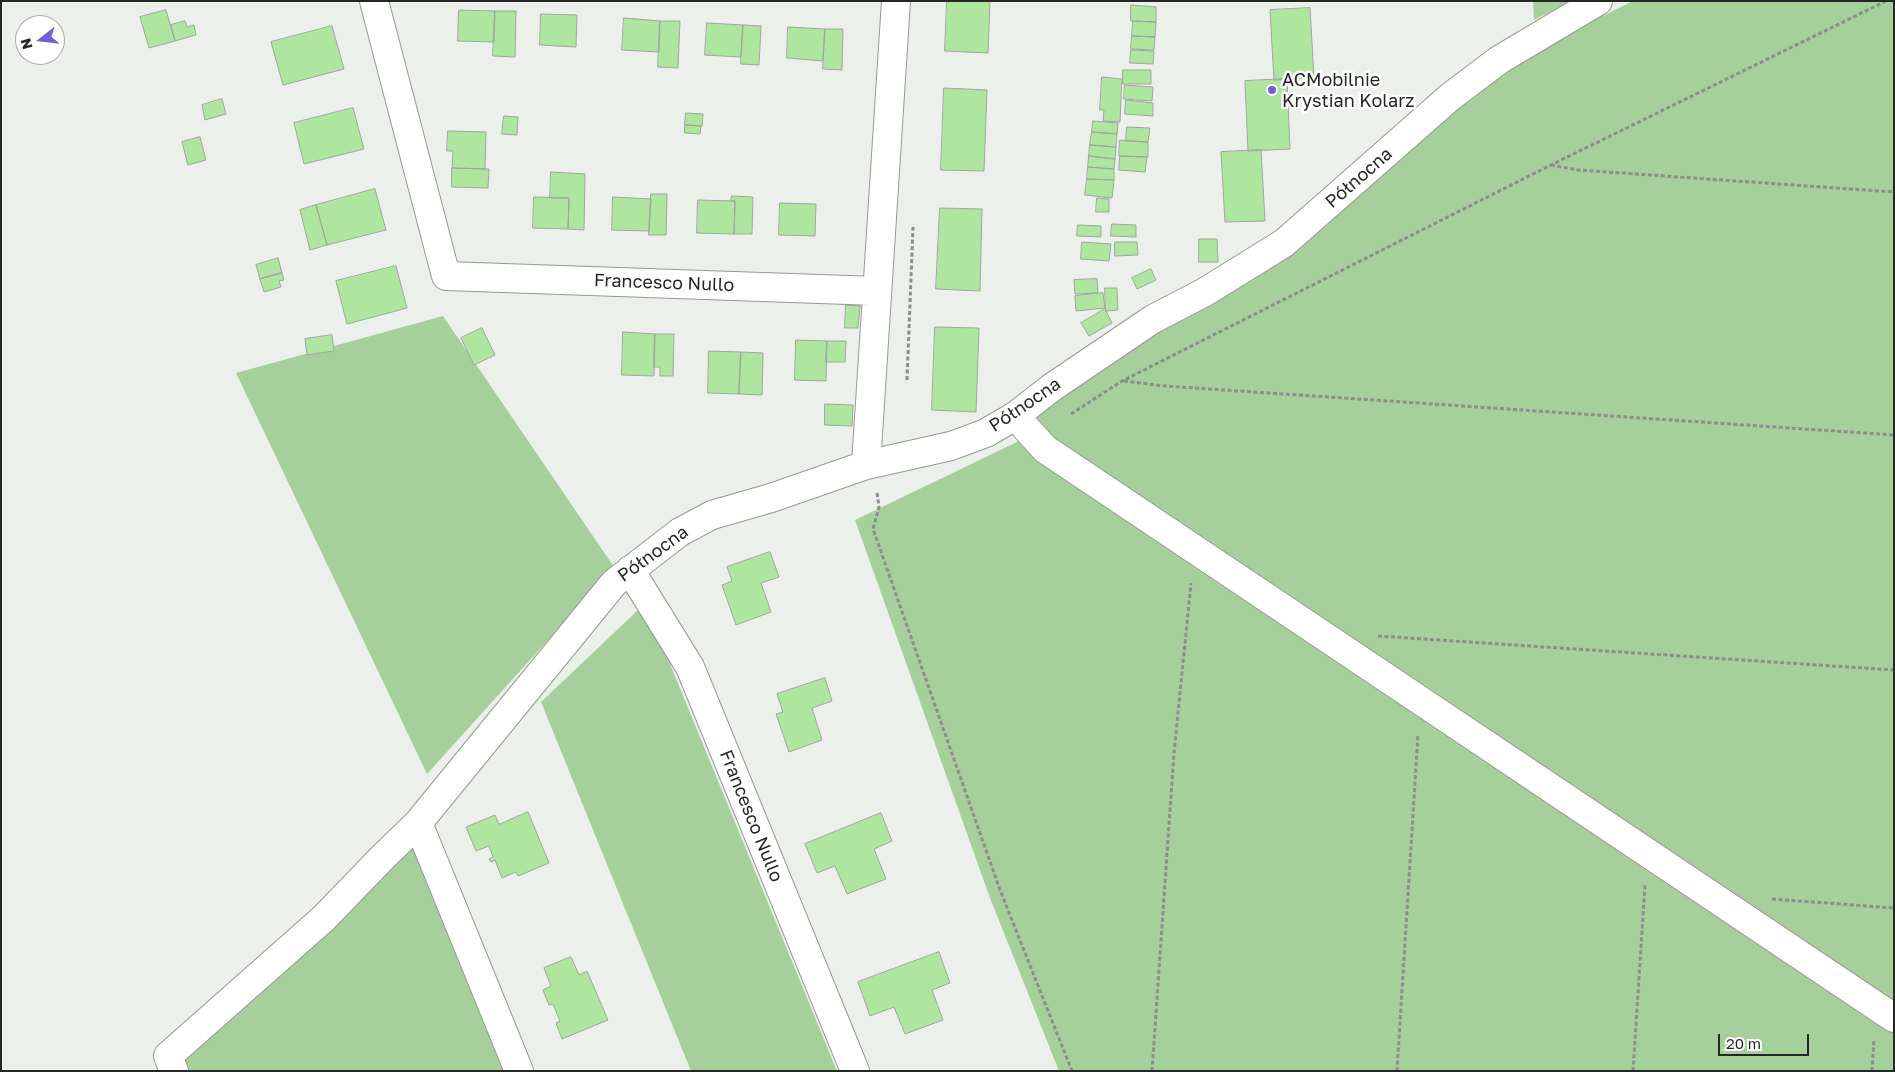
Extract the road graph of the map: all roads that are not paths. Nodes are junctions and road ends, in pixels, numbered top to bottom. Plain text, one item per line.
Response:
1 (374, 1) edge
2 (896, 1) edge
3 (1598, 1) edge
4 (877, 291) junction
5 (1025, 427) dead end
6 (866, 465) junction
7 (630, 570) junction
8 (418, 823) junction
9 (1894, 1018) edge
10 (174, 1071) edge
11 (520, 1071) edge
12 (855, 1071) edge

1 - 4 street, Francesco Nullo
2 - 4 street
3 - 6 street, Północna
4 - 6 street
5 - 9 street
6 - 7 street, Północna
7 - 8 street, Północna
7 - 12 street, Francesco Nullo
8 - 10 street, Północna
8 - 11 street

